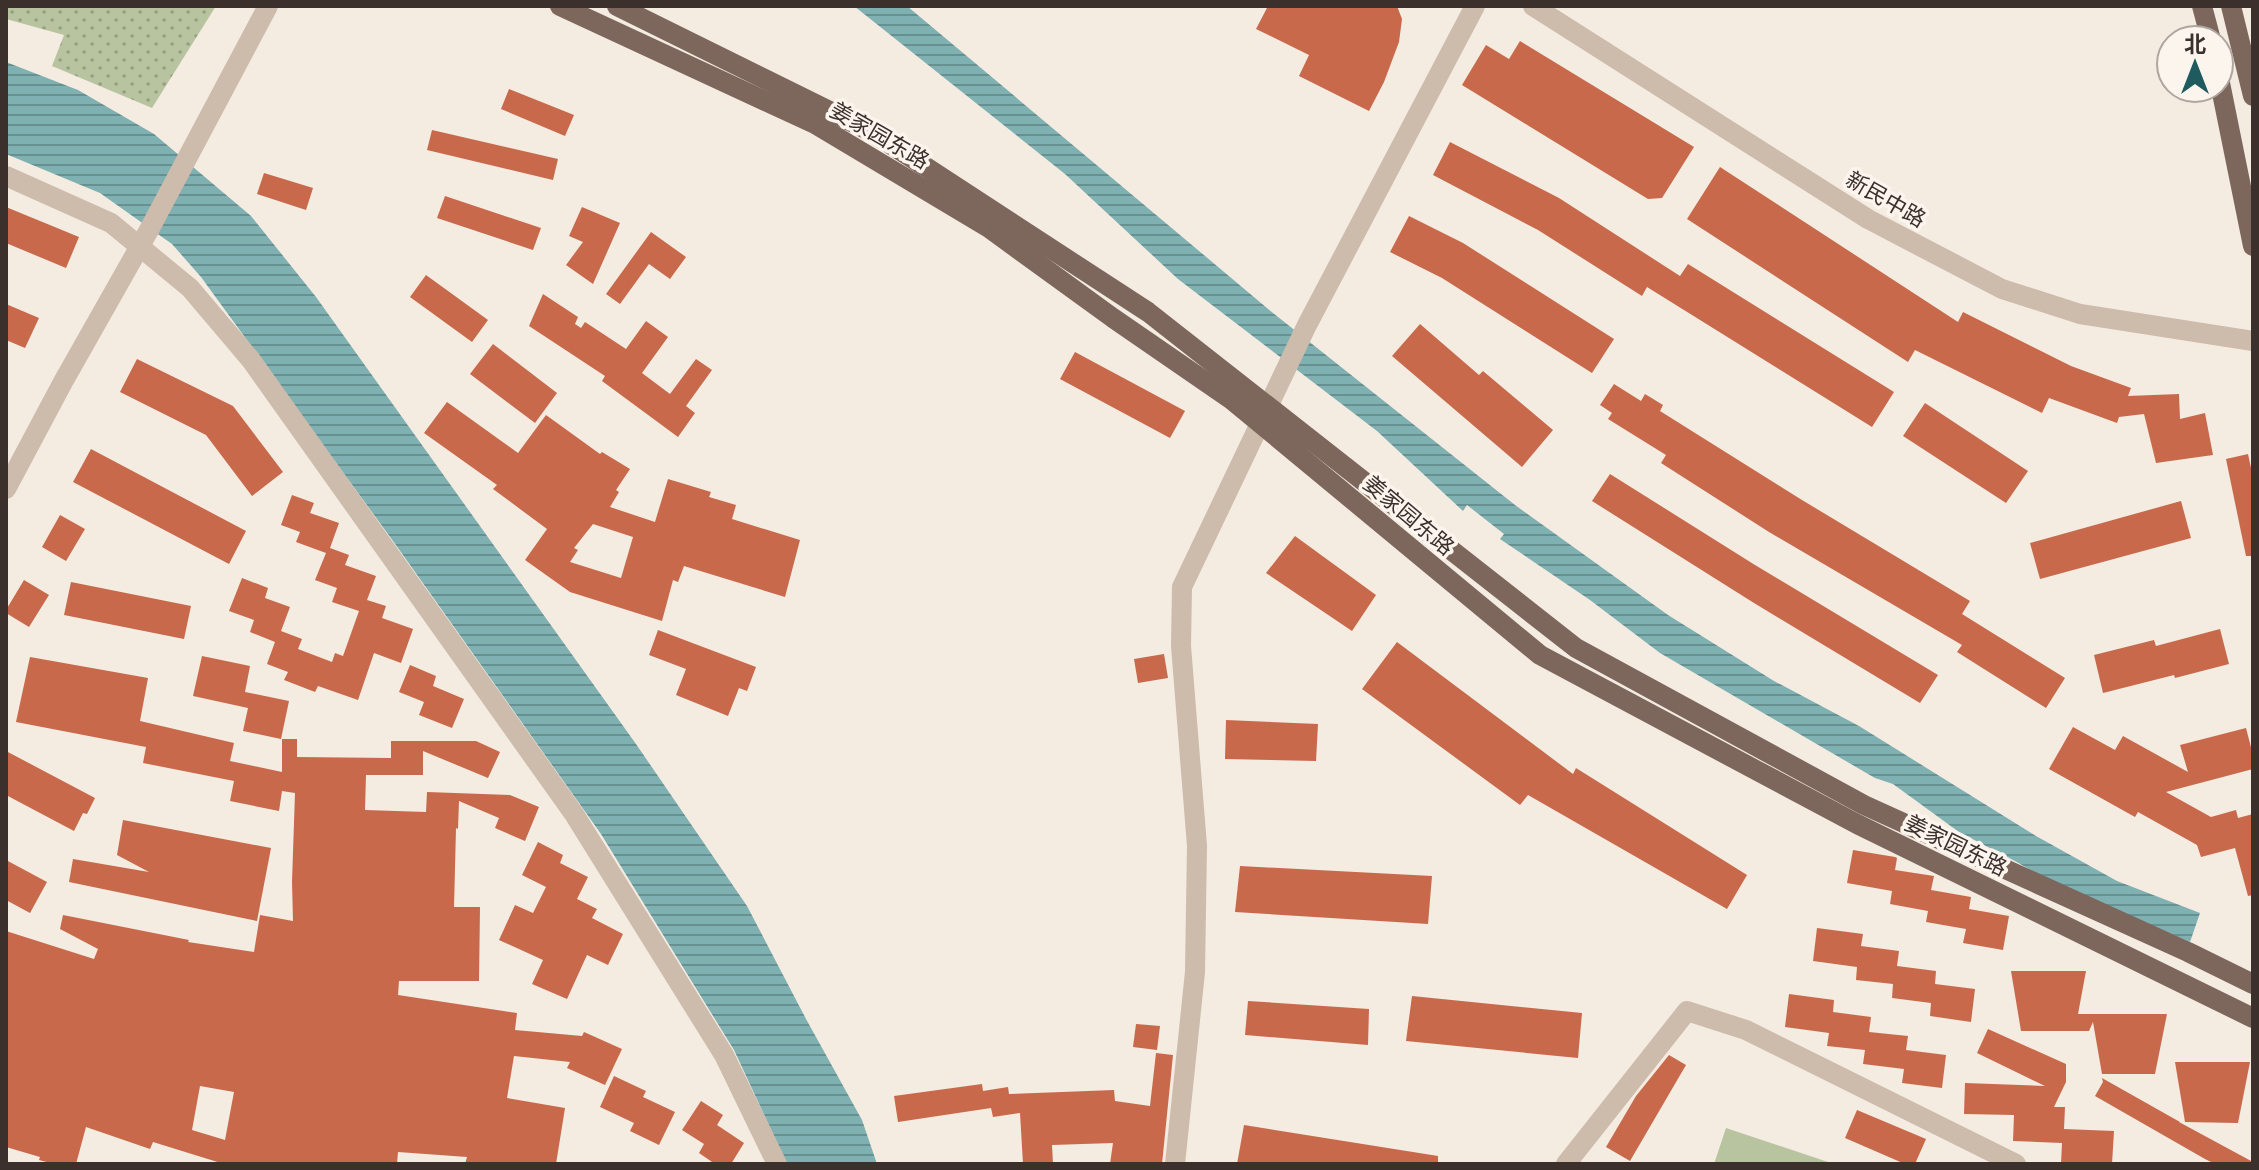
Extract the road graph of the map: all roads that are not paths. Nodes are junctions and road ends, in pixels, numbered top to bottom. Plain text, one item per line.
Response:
1 (268, 6) edge
2 (560, 6) edge
3 (617, 6) edge
4 (1475, 6) edge
5 (1533, 6) edge
6 (2231, 6) edge
7 (2253, 96) edge
8 (2224, 104) edge
9 (6, 176) edge
10 (145, 238) junction
11 (2253, 246) edge
12 (2253, 341) edge
13 (1264, 414) junction
14 (6, 489) edge
15 (2253, 984) edge
16 (2253, 1018) edge
17 (777, 1164) edge
18 (1175, 1164) edge
19 (1566, 1164) edge
20 (2016, 1164) edge

1 - 10 street
2 - 13 main road, 姜家园东路
3 - 13 main road, 姜家园东路
4 - 13 street
5 - 12 street, 新民中路
6 - 7 main road
8 - 11 main road
9 - 10 street
10 - 14 street
10 - 17 street
13 - 15 main road, 姜家园东路
13 - 16 main road, 姜家园东路
13 - 18 street
19 - 20 street

